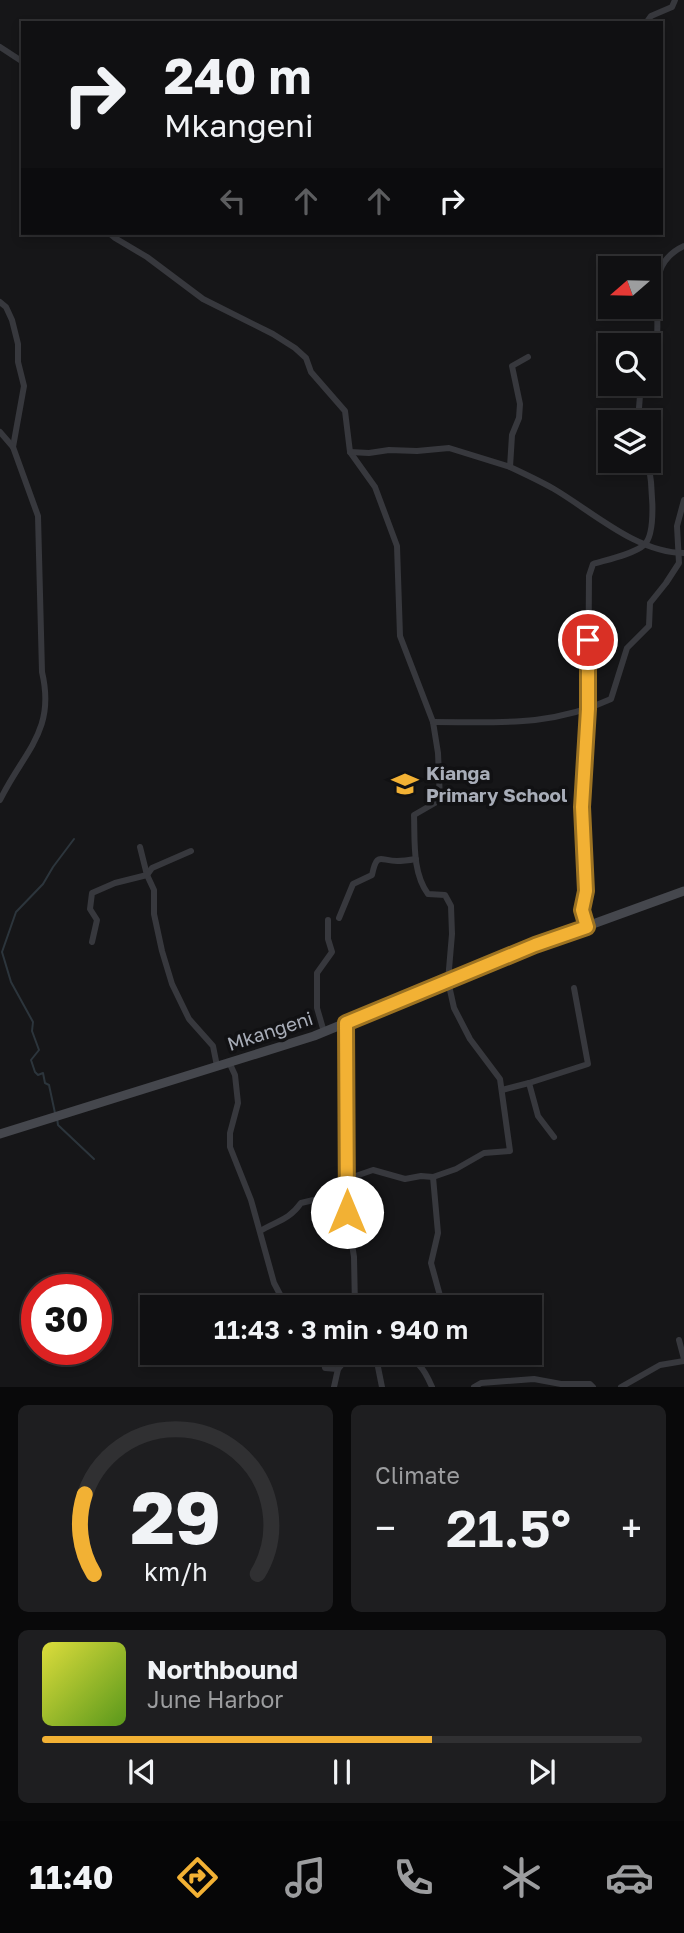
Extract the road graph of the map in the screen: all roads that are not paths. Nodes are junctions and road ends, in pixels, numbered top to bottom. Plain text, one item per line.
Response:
1 (675, 0) edge
2 (647, 21) edge
3 (0, 47) edge
4 (21, 61) edge
5 (112, 235) edge
6 (684, 246) edge
7 (0, 302) edge
8 (657, 333) edge
9 (528, 357) dead end
10 (0, 432) edge
11 (13, 447) junction
12 (350, 452) junction
13 (510, 467) junction
14 (650, 473) edge
15 (684, 500) edge
16 (644, 545) junction
17 (681, 553) edge
18 (588, 709) junction
19 (433, 722) junction
20 (0, 800) edge
21 (140, 847) dead end
22 (191, 851) dead end
23 (416, 859) junction
24 (147, 876) junction
25 (684, 891) edge
26 (339, 918) dead end
27 (328, 920) dead end
28 (587, 927) junction
29 (92, 942) dead end
30 (448, 981) junction
31 (574, 988) dead end
32 (346, 1023) junction
33 (324, 1032) junction
34 (229, 1062) junction
35 (216, 1066) junction
36 (529, 1083) junction
37 (502, 1090) junction
38 (0, 1134) edge
39 (554, 1137) dead end
40 (433, 1177) junction
41 (347, 1180) junction
42 (347, 1192) junction
43 (260, 1231) junction
44 (280, 1295) edge
45 (355, 1295) edge
46 (440, 1295) edge
47 (679, 1340) dead end
48 (684, 1360) edge
49 (324, 1365) edge
50 (341, 1365) edge
51 (378, 1365) edge
52 (420, 1365) edge
53 (338, 1369) junction
54 (334, 1387) edge
55 (382, 1387) edge
56 (432, 1387) edge
57 (474, 1387) edge
58 (593, 1387) edge
59 (621, 1387) edge

1 - 2 street
3 - 4 street
5 - 12 street
6 - 8 street
7 - 11 street
9 - 13 street
10 - 11 street
11 - 20 street
12 - 13 street
12 - 19 street
13 - 16 street
14 - 16 street
15 - 17 street
16 - 17 street
16 - 18 street
17 - 18 street
18 - 19 street
18 - 28 street
19 - 23 street
21 - 24 street
22 - 24 street
23 - 26 street
23 - 30 street
24 - 29 street
24 - 35 street
25 - 28 street, Mkangeni
27 - 33 street
28 - 30 street, Mkangeni
30 - 32 street, Mkangeni
30 - 37 street
31 - 36 street
32 - 33 street, Mkangeni
32 - 41 street
33 - 34 street, Mkangeni
34 - 35 street, Mkangeni
34 - 43 street
35 - 38 street, Mkangeni
36 - 37 street
36 - 39 street
37 - 40 street
40 - 41 street
40 - 46 street
41 - 42 street
42 - 43 street
42 - 45 street
43 - 44 street
47 - 48 street
48 - 59 street
49 - 53 street
50 - 53 street
51 - 55 street
52 - 56 street
53 - 54 street
57 - 58 street

